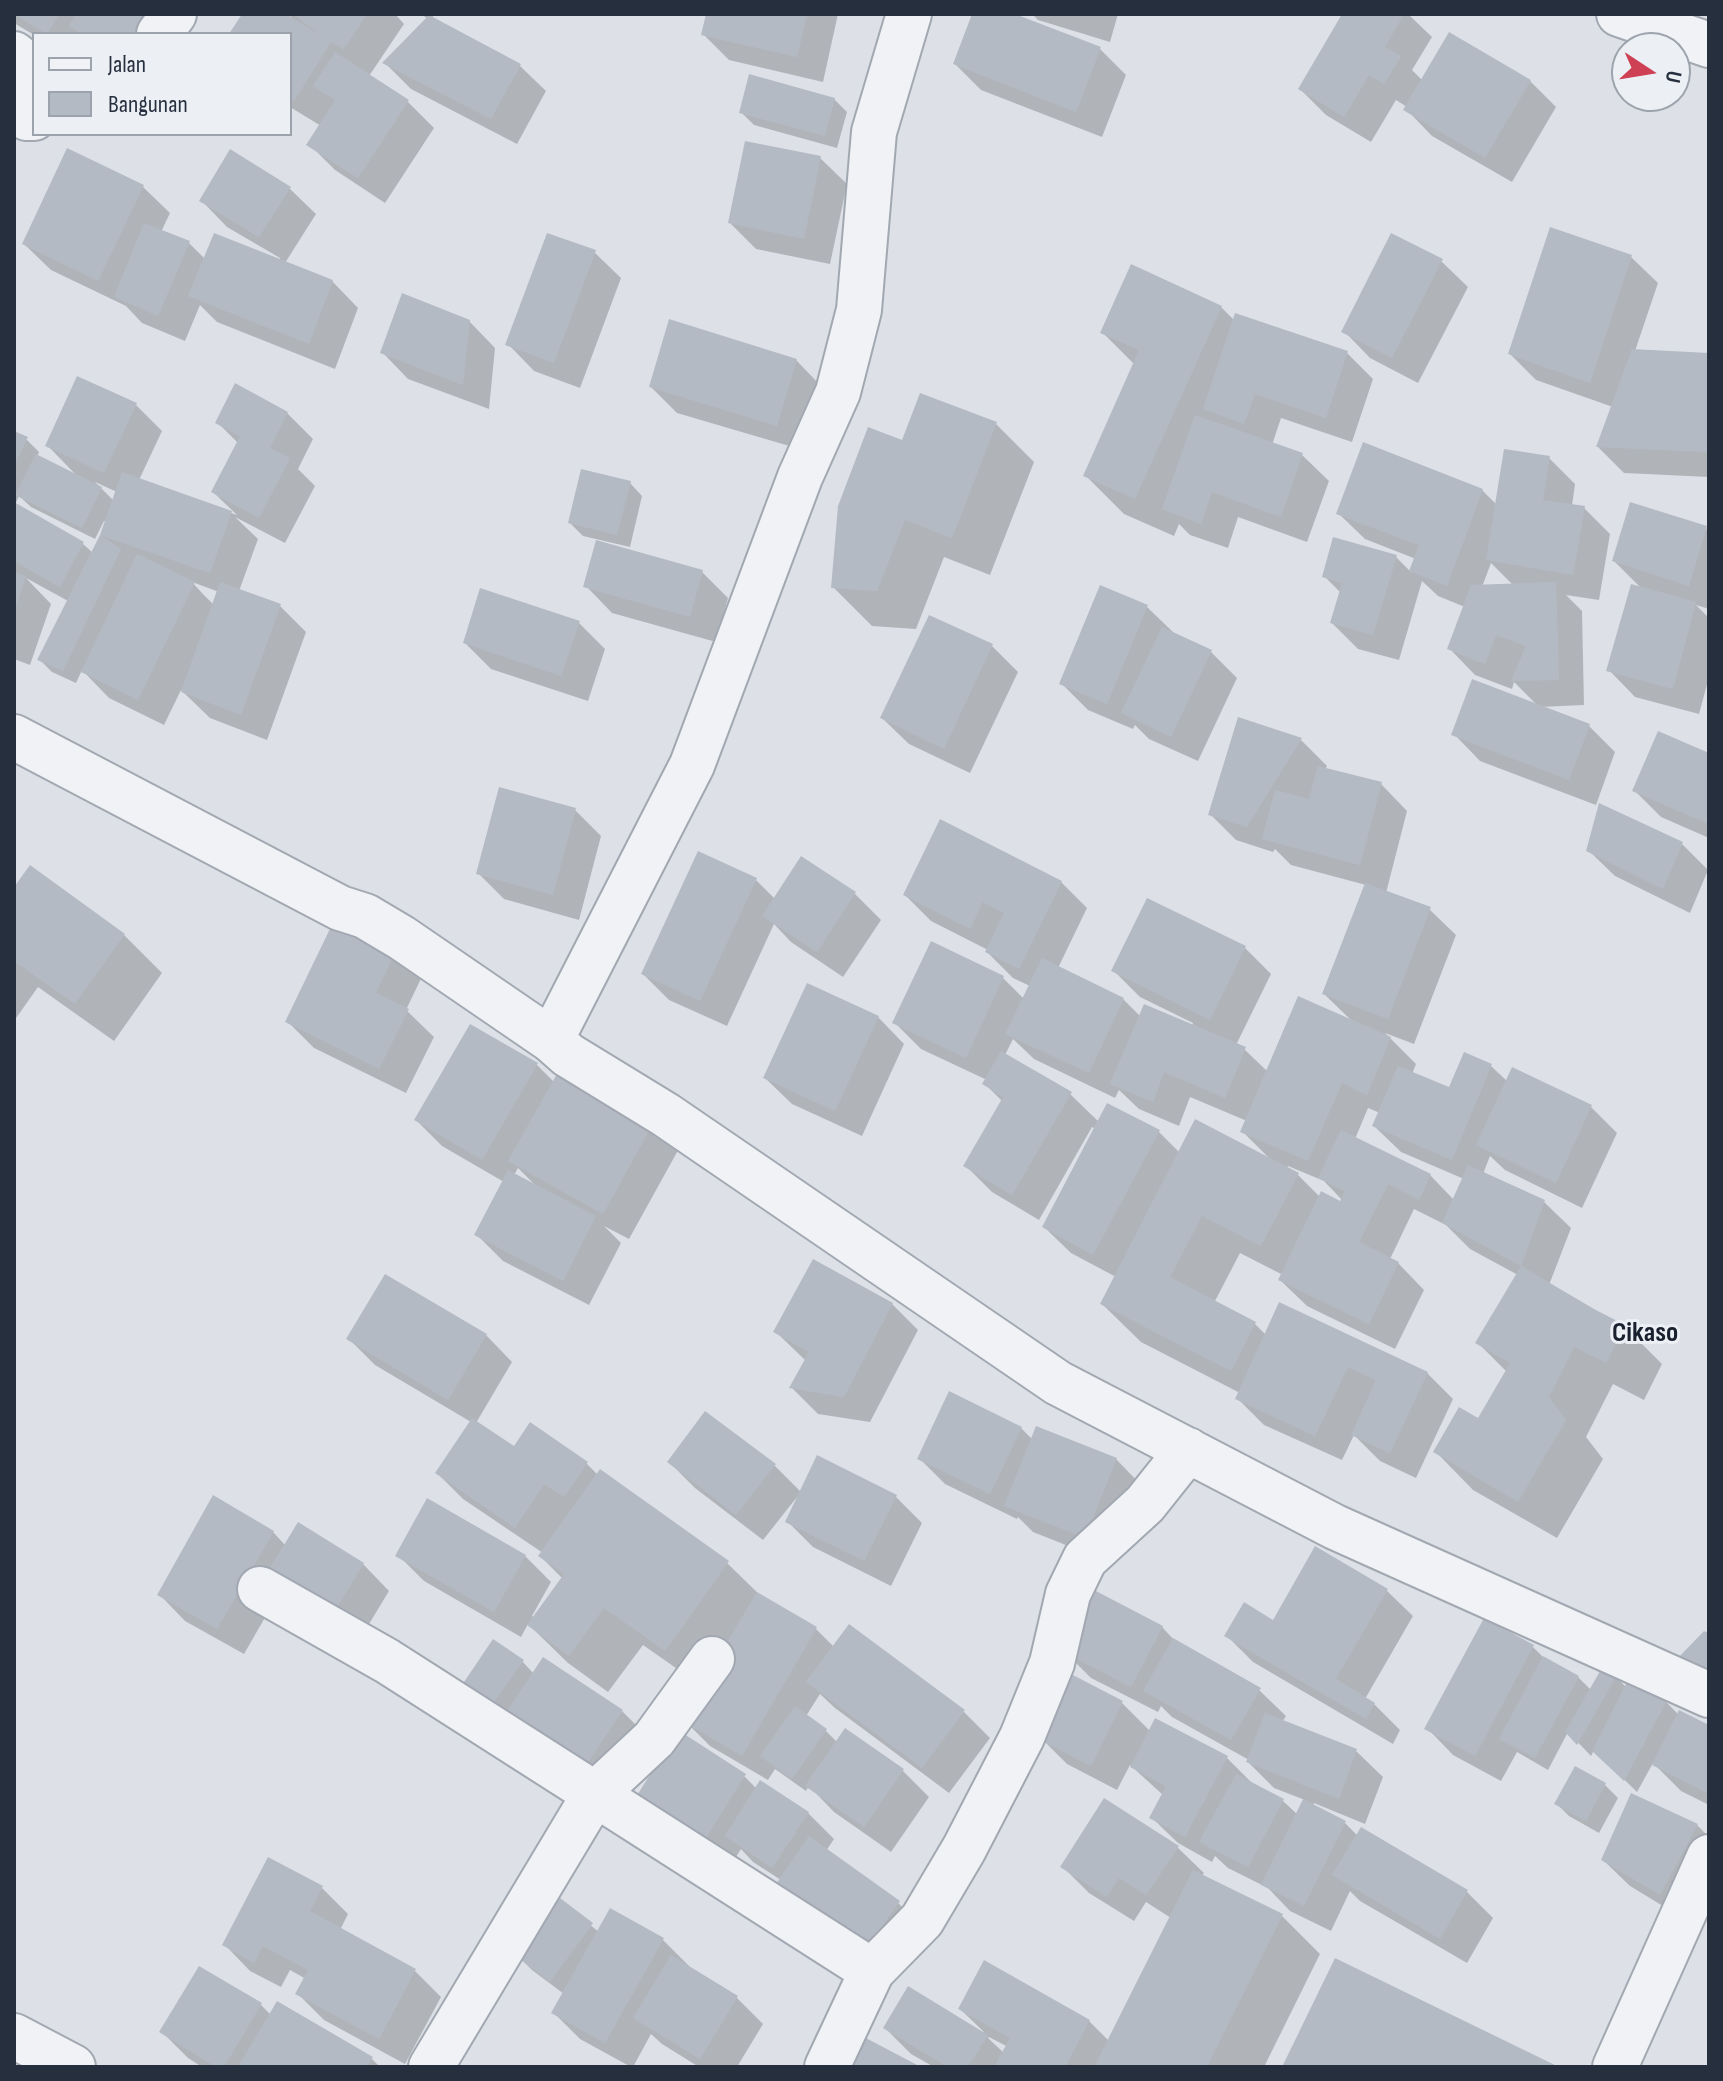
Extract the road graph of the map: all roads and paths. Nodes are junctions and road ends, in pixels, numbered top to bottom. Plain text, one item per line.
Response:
1 (174, 14) edge
2 (909, 14) edge
3 (1619, 14) edge
4 (160, 32) edge
5 (1709, 45) edge
6 (23, 61) edge
7 (32, 118) edge
8 (14, 141) edge
9 (14, 737) edge
10 (551, 1040) junction
11 (1188, 1450) junction
12 (260, 1589) dead end
13 (712, 1659) dead end
14 (1709, 1695) edge
15 (594, 1795) junction
16 (1709, 1857) edge
17 (872, 1971) junction
18 (14, 2036) edge
19 (73, 2067) edge
20 (431, 2067) edge
21 (827, 2067) edge
22 (1615, 2067) edge

1 - 4 street
2 - 10 street
3 - 5 street
6 - 7 street
6 - 8 street
9 - 10 street
10 - 11 street
11 - 14 street
11 - 17 street
12 - 15 street
13 - 15 street
15 - 17 street
15 - 20 street
16 - 22 street
17 - 21 street
18 - 19 street

